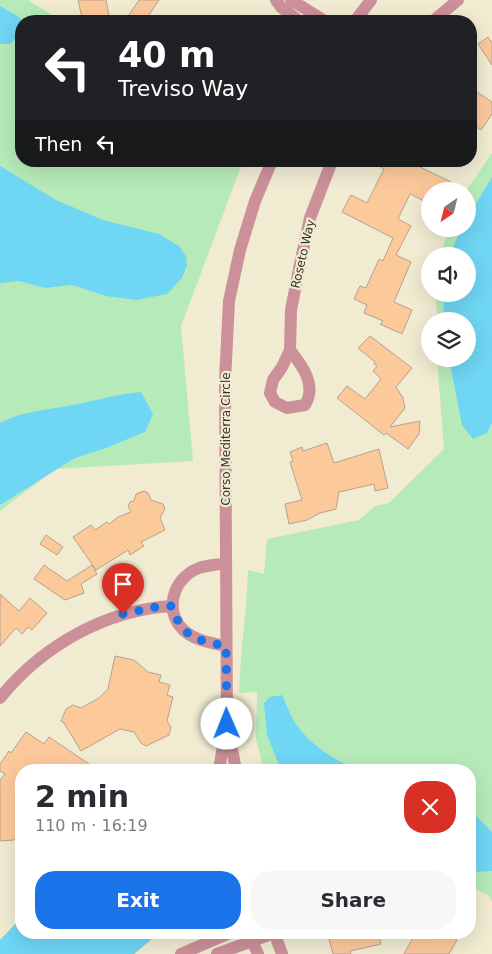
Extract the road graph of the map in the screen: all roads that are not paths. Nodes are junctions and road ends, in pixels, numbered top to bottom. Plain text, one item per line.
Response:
1 (276, 0) edge
2 (291, 0) edge
3 (371, 0) edge
4 (458, 0) edge
5 (291, 15) edge
6 (315, 15) edge
7 (360, 15) edge
8 (440, 15) edge
9 (269, 167) edge
10 (330, 167) edge
11 (290, 350) dead end
12 (226, 563) junction
13 (172, 606) junction
14 (226, 646) junction
15 (0, 698) edge
16 (227, 724) junction
17 (220, 764) edge
18 (235, 764) edge
19 (216, 939) edge
20 (246, 939) edge
21 (251, 939) edge
22 (276, 939) edge
23 (181, 954) edge
24 (217, 954) edge
25 (258, 954) edge
26 (282, 954) edge

1 - 5 street
2 - 6 street
3 - 7 street
4 - 8 street
9 - 12 street, Corso Mediterra Circle
10 - 11 street, Roseto Way
12 - 13 street
12 - 14 street, Corso Mediterra Circle
13 - 14 street
13 - 15 street
14 - 16 street, Corso Mediterra Circle
16 - 17 street, Corso Mediterra Circle
16 - 18 street, Corso Mediterra Circle
19 - 23 street
20 - 24 street
21 - 25 street
22 - 26 street

